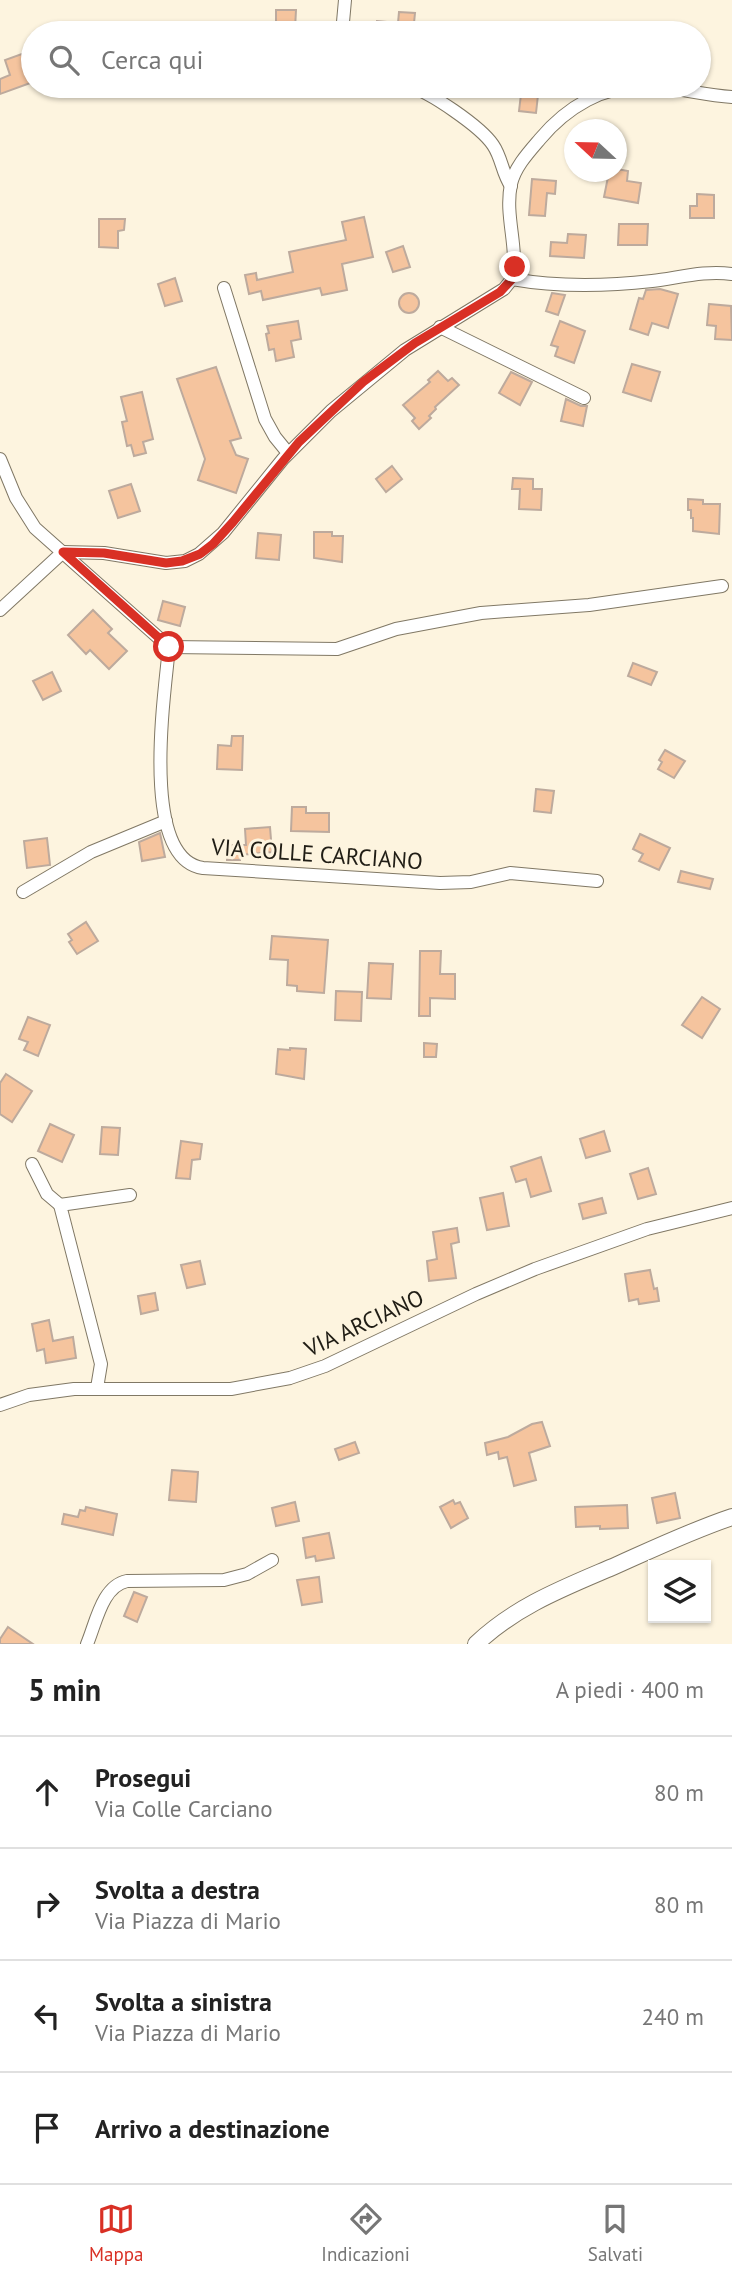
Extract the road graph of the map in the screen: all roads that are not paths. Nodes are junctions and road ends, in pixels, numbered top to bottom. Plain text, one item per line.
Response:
1 (345, 0) edge
2 (343, 21) edge
3 (711, 94) edge
4 (732, 97) edge
5 (435, 98) edge
6 (593, 98) edge
7 (511, 186) junction
8 (732, 274) edge
9 (512, 279) junction
10 (225, 288) dead end
11 (440, 327) junction
12 (584, 398) dead end
13 (288, 453) junction
14 (0, 459) edge
15 (63, 552) junction
16 (723, 586) dead end
17 (0, 610) edge
18 (169, 647) junction
19 (166, 821) junction
20 (597, 881) dead end
21 (23, 892) dead end
22 (32, 1164) dead end
23 (130, 1195) dead end
24 (60, 1205) junction
25 (732, 1208) edge
26 (97, 1388) junction
27 (0, 1405) edge
28 (732, 1517) edge
29 (272, 1560) dead end
30 (92, 1642) edge
31 (477, 1644) edge

1 - 2 street
3 - 4 street
5 - 7 street
6 - 7 street
7 - 9 street
8 - 9 street
9 - 11 street
10 - 13 street
11 - 12 street
11 - 13 street
13 - 15 street
14 - 15 street
15 - 17 street
15 - 18 street
16 - 18 street
18 - 19 street, VIA COLLE CARCIANO
19 - 20 street, VIA COLLE CARCIANO
19 - 21 street
22 - 24 street
23 - 24 street
24 - 26 street
25 - 26 street, VIA ARCIANO
26 - 27 street, VIA ARCIANO
28 - 31 street
29 - 30 street

